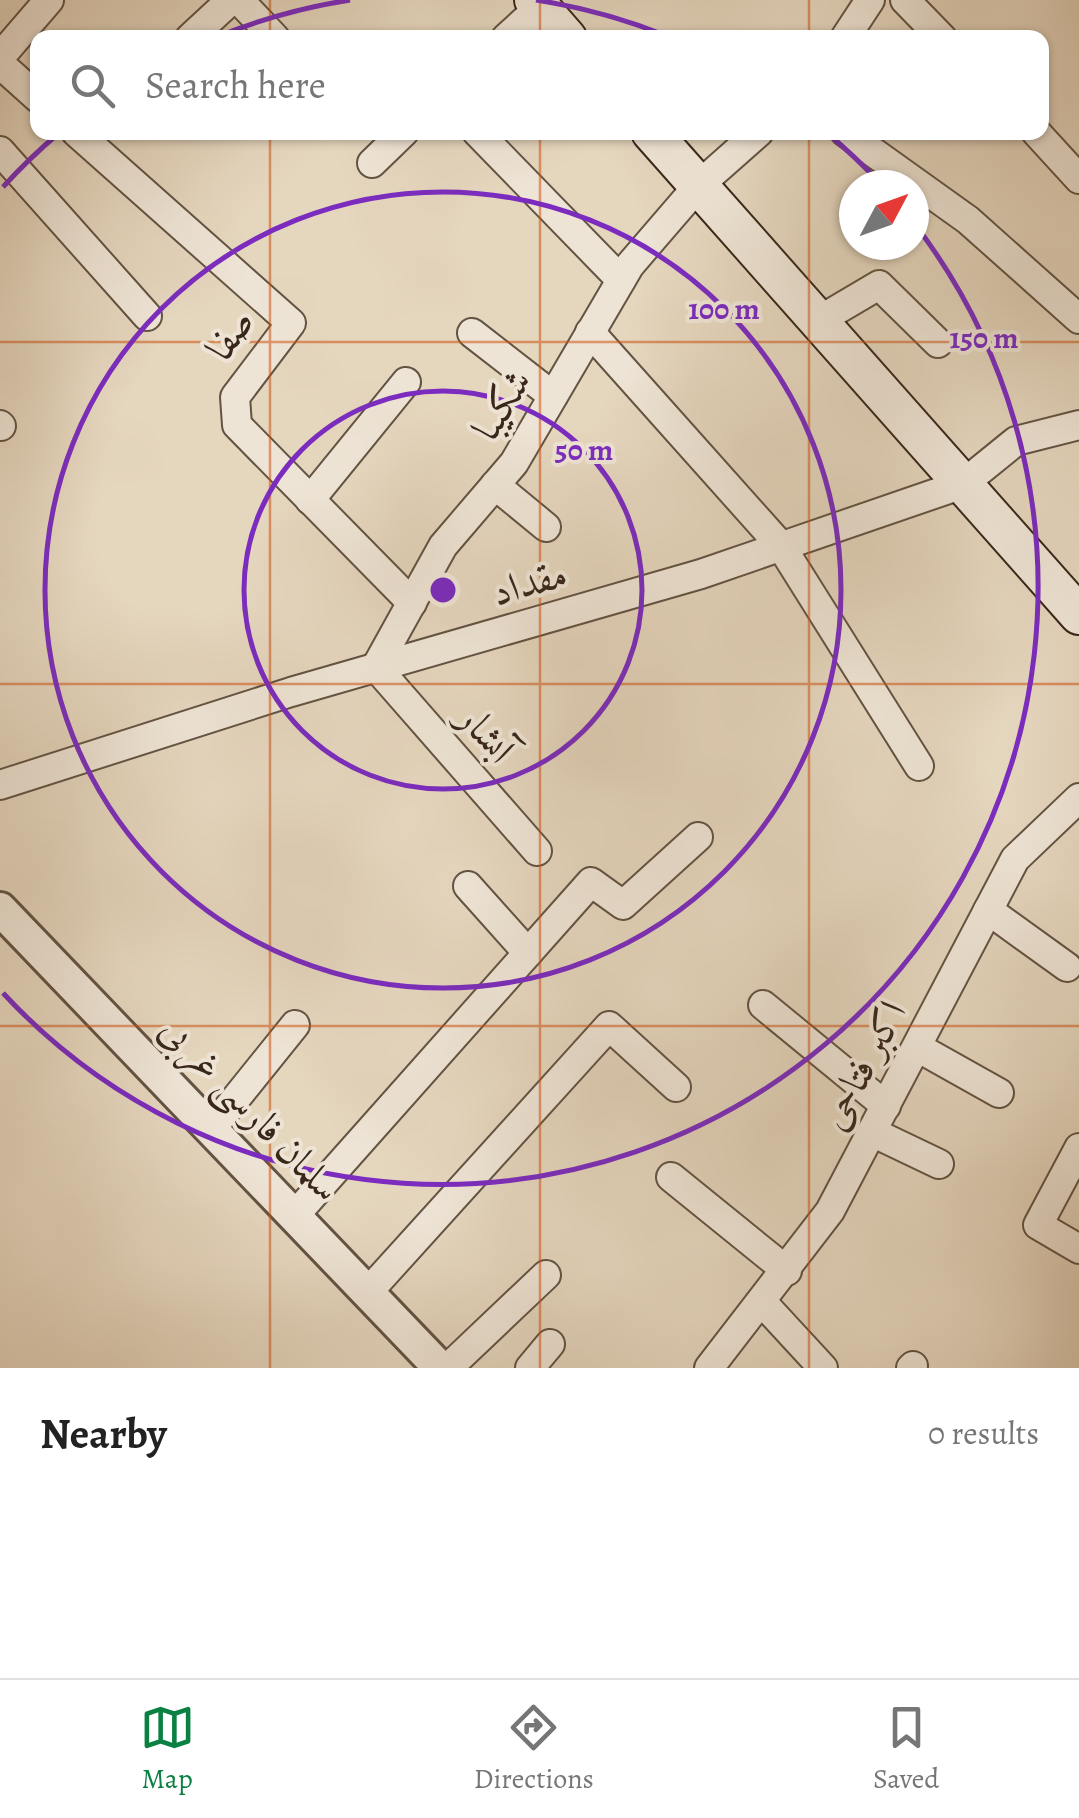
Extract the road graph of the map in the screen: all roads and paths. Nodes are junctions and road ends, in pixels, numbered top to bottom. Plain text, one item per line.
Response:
1 (49, 0) edge
2 (231, 0) edge
3 (239, 0) edge
4 (870, 0) edge
5 (905, 0) edge
6 (537, 3) edge
7 (199, 30) edge
8 (267, 30) edge
9 (513, 30) edge
10 (560, 30) edge
11 (851, 30) edge
12 (934, 30) edge
13 (0, 61) edge
14 (30, 90) edge
15 (85, 140) edge
16 (396, 140) edge
17 (485, 140) edge
18 (658, 140) edge
19 (750, 140) edge
20 (856, 140) edge
21 (1043, 140) edge
22 (0, 151) edge
23 (372, 163) dead end
24 (1079, 179) edge
25 (698, 186) junction
26 (621, 280) junction
27 (148, 316) dead end
28 (1079, 319) edge
29 (818, 321) junction
30 (590, 332) junction
31 (472, 333) dead end
32 (938, 343) dead end
33 (406, 382) dead end
34 (554, 396) junction
35 (1079, 425) edge
36 (963, 484) junction
37 (495, 485) junction
38 (310, 500) junction
39 (546, 527) dead end
40 (781, 546) junction
41 (412, 603) junction
42 (1078, 612) edge
43 (376, 667) junction
44 (919, 766) dead end
45 (0, 785) edge
46 (1079, 798) edge
47 (698, 837) dead end
48 (537, 852) dead end
49 (468, 886) dead end
50 (0, 908) edge
51 (988, 910) junction
52 (528, 953) junction
53 (1068, 967) dead end
54 (763, 1004) dead end
55 (296, 1025) dead end
56 (916, 1047) junction
57 (676, 1087) dead end
58 (999, 1093) dead end
59 (886, 1106) junction
60 (212, 1128) junction
61 (872, 1132) junction
62 (1079, 1148) edge
63 (939, 1164) dead end
64 (671, 1178) dead end
65 (295, 1215) junction
66 (1079, 1250) edge
67 (787, 1270) junction
68 (546, 1274) dead end
69 (368, 1292) junction
70 (763, 1303) junction
71 (550, 1344) dead end
72 (440, 1368) edge
73 (448, 1368) edge
74 (530, 1368) edge
75 (709, 1368) edge
76 (823, 1368) edge

1 - 13 street
2 - 7 street
3 - 8 street
4 - 11 street
5 - 12 street
6 - 9 street
6 - 10 main road
13 - 14 street
15 - 38 street, صفا
16 - 23 street
17 - 26 street
18 - 25 main road
19 - 25 street, شکیبا
20 - 28 street
21 - 24 street
22 - 27 street
25 - 26 street, شکیبا
25 - 29 main road
26 - 30 street, شکیبا
29 - 32 street
29 - 36 main road
30 - 34 street, شکیبا
30 - 40 street
31 - 34 street
33 - 38 street
34 - 37 street, شکیبا
35 - 36 street
36 - 40 street, مقداد
36 - 42 main road
37 - 39 street
37 - 41 street, شکیبا
38 - 41 street, صفا
40 - 43 street, مقداد
40 - 44 street
41 - 43 street, شکیبا
43 - 45 street, مقداد
43 - 48 street, آبشار
46 - 51 street, اکبر فتاحی
47 - 52 street
49 - 52 street
50 - 60 street, سلمان فارسی غربی
51 - 53 street
51 - 56 street, اکبر فتاحی
52 - 65 street
54 - 59 street
55 - 60 street
56 - 58 street
56 - 59 street, اکبر فتاحی
57 - 69 street
59 - 61 street, اکبر فتاحی
60 - 65 street, سلمان فارسی غربی
61 - 63 street
61 - 67 street, اکبر فتاحی
62 - 66 street
64 - 67 street
65 - 69 street, سلمان فارسی غربی
67 - 70 street, اکبر فتاحی
68 - 73 street
69 - 72 street, سلمان فارسی غربی
70 - 75 street, اکبر فتاحی
70 - 76 street
71 - 74 street

